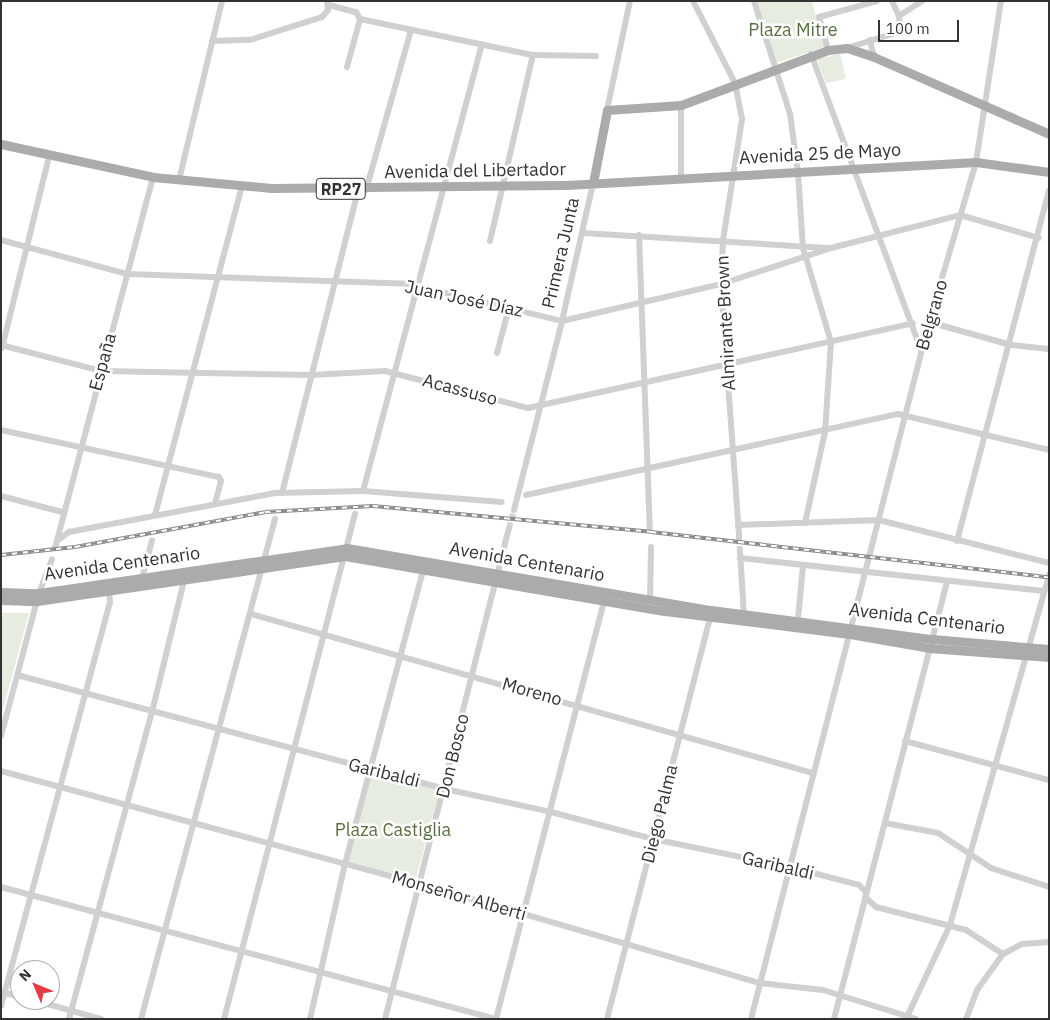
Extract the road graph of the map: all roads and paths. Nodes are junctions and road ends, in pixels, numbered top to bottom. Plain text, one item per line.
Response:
1 (222, 1) edge
2 (630, 1) edge
3 (693, 1) edge
4 (754, 1) edge
5 (877, 1) edge
6 (892, 1) edge
7 (922, 1) edge
8 (1001, 1) edge
9 (328, 3) edge
10 (899, 16) junction
11 (360, 19) junction
12 (411, 30) junction
13 (870, 40) junction
14 (212, 41) junction
15 (482, 45) junction
16 (847, 48) junction
17 (828, 50) junction
18 (811, 54) junction
19 (533, 55) junction
20 (596, 56) dead end
21 (874, 56) junction
22 (347, 67) dead end
23 (775, 67) junction
24 (735, 83) junction
25 (681, 105) junction
26 (984, 108) junction
27 (607, 110) junction
28 (1049, 134) edge
29 (1, 144) edge
30 (49, 157) junction
31 (976, 162) junction
32 (855, 168) junction
33 (1049, 172) edge
34 (798, 173) junction
35 (733, 176) junction
36 (154, 177) junction
37 (681, 178) junction
38 (180, 180) junction
39 (593, 184) junction
40 (242, 186) junction
41 (442, 187) junction
42 (504, 187) junction
43 (362, 190) junction
44 (1049, 191) edge
45 (960, 215) junction
46 (583, 233) junction
47 (881, 235) junction
48 (639, 236) junction
49 (1038, 238) junction
50 (1, 240) edge
51 (490, 241) dead end
52 (722, 241) junction
53 (26, 247) junction
54 (802, 248) junction
55 (830, 248) junction
56 (806, 258) junction
57 (127, 274) junction
58 (218, 278) junction
59 (335, 282) junction
60 (721, 284) junction
61 (416, 286) junction
62 (641, 302) junction
63 (509, 308) junction
64 (562, 321) junction
65 (929, 322) junction
66 (913, 323) junction
67 (831, 342) junction
68 (1011, 345) junction
69 (2, 346) edge
70 (1049, 349) edge
71 (921, 351) junction
72 (497, 353) dead end
73 (728, 365) junction
74 (101, 371) junction
75 (193, 372) junction
76 (393, 372) junction
77 (312, 375) junction
78 (644, 382) junction
79 (540, 406) junction
80 (905, 415) junction
81 (1, 430) edge
82 (825, 432) junction
83 (985, 434) junction
84 (80, 448) junction
85 (1049, 450) edge
86 (733, 451) junction
87 (169, 469) junction
88 (648, 470) junction
89 (363, 490) junction
90 (282, 493) junction
91 (526, 495) dead end
92 (1, 496) edge
93 (502, 502) dead end
94 (215, 503) junction
95 (514, 510) tunnel mouth
96 (62, 512) junction
97 (355, 514) dead end
98 (155, 515) junction
99 (275, 519) dead end
100 (879, 520) junction
101 (805, 523) junction
102 (61, 524) junction
103 (738, 525) junction
104 (509, 528) tunnel mouth
105 (650, 529) dead end
106 (69, 532) junction
107 (739, 537) tunnel mouth
108 (58, 540) junction
109 (152, 540) dead end
110 (958, 541) junction
111 (651, 547) dead end
112 (55, 548) dead end
113 (740, 551) tunnel mouth
114 (346, 552) junction
115 (740, 558) junction
116 (52, 559) dead end
117 (263, 564) junction
118 (424, 564) junction
119 (1049, 564) edge
120 (803, 566) junction
121 (865, 573) junction
122 (184, 575) junction
123 (1049, 575) edge
124 (497, 576) junction
125 (142, 578) junction
126 (947, 582) junction
127 (109, 586) junction
128 (1044, 591) junction
129 (1, 592) edge
130 (38, 597) junction
131 (605, 597) junction
132 (1, 600) edge
133 (650, 601) junction
134 (711, 613) junction
135 (251, 614) junction
136 (744, 617) junction
137 (798, 620) junction
138 (851, 630) junction
139 (325, 634) junction
140 (930, 644) junction
141 (1029, 646) junction
142 (1049, 648) edge
143 (403, 655) junction
144 (1026, 656) junction
145 (1049, 657) edge
146 (17, 675) junction
147 (473, 675) junction
148 (85, 694) junction
149 (577, 705) junction
150 (152, 712) junction
151 (219, 729) junction
152 (680, 735) junction
153 (1, 736) edge
154 (905, 742) junction
155 (295, 750) junction
156 (996, 765) junction
157 (371, 770) junction
158 (1, 771) edge
159 (813, 774) junction
160 (1049, 780) edge
161 (60, 788) junction
162 (445, 789) junction
163 (125, 804) junction
164 (551, 812) junction
165 (193, 822) junction
166 (885, 823) junction
167 (653, 839) junction
168 (271, 843) junction
169 (970, 854) junction
170 (345, 864) junction
171 (790, 867) junction
172 (421, 884) junction
173 (1, 887) edge
174 (1049, 887) edge
175 (32, 894) junction
176 (866, 894) junction
177 (96, 913) junction
178 (524, 916) junction
179 (950, 925) junction
180 (164, 931) junction
181 (1049, 942) edge
182 (627, 945) junction
183 (241, 950) junction
184 (1003, 954) junction
185 (319, 971) junction
186 (760, 983) junction
187 (393, 990) junction
188 (3, 992) edge
189 (839, 997) junction
190 (1, 1006) edge
191 (60, 1007) edge
192 (71, 1010) junction
193 (906, 1018) edge
194 (69, 1019) edge
195 (101, 1019) edge
196 (141, 1019) edge
197 (224, 1019) edge
198 (310, 1019) edge
199 (386, 1019) edge
200 (496, 1019) edge
201 (607, 1019) edge
202 (751, 1019) edge
203 (834, 1019) edge
204 (916, 1019) edge
205 (966, 1019) edge

1 - 14 street
2 - 27 street, Primera Junta
3 - 24 street, Almirante Brown
4 - 23 street
5 - 17 street
6 - 10 street
7 - 10 street
8 - 26 street, Belgrano
9 - 11 street
9 - 14 street
10 - 13 street
11 - 12 street
11 - 22 street
12 - 15 street
12 - 43 street
13 - 16 street
13 - 21 street
14 - 38 street
15 - 19 street
15 - 41 street
16 - 17 main road
16 - 21 main road
17 - 18 main road
18 - 23 main road
18 - 32 street
19 - 20 street
19 - 42 street
21 - 26 main road
23 - 24 main road
23 - 34 street
24 - 25 main road
24 - 35 street, Almirante Brown
25 - 27 main road
25 - 37 street
26 - 28 main road
26 - 31 street, Belgrano
27 - 39 main road, Primera Junta
29 - 30 main road, Avenida del Libertador / RP27
30 - 36 main road, Avenida del Libertador / RP27
30 - 53 street
31 - 32 main road, Avenida 25 de Mayo / RP27
31 - 33 main road, Avenida 25 de Mayo / RP27
31 - 45 street, Belgrano
32 - 34 main road, Avenida 25 de Mayo / RP27
32 - 47 street
34 - 35 main road, Avenida 25 de Mayo / RP27
34 - 54 street
35 - 37 main road, Avenida 25 de Mayo / RP27
35 - 52 street, Almirante Brown
36 - 38 main road, Avenida del Libertador / RP27
36 - 57 street, España
37 - 39 main road, Avenida 25 de Mayo / RP27
38 - 40 main road, Avenida del Libertador / RP27
39 - 42 main road, Avenida del Libertador / RP27
39 - 46 street, Primera Junta
40 - 43 main road, Avenida del Libertador / RP27
40 - 58 street
41 - 42 main road, Avenida del Libertador / RP27
41 - 43 main road, Avenida del Libertador / RP27
41 - 61 street
42 - 51 street
43 - 59 street
44 - 49 street
45 - 47 street
45 - 49 street
45 - 65 street, Belgrano
46 - 48 street
46 - 64 street, Primera Junta
47 - 55 street
47 - 66 street
48 - 52 street
48 - 62 street
49 - 68 street
50 - 53 street, Juan José Díaz
52 - 54 street
52 - 60 street, Almirante Brown
53 - 57 street, Juan José Díaz
53 - 69 street
54 - 55 street
54 - 56 street
55 - 56 street, Juan José Díaz
56 - 60 street, Juan José Díaz
56 - 67 street
57 - 58 street, Juan José Díaz
57 - 74 street, España
58 - 59 street, Juan José Díaz
58 - 75 street
59 - 61 street, Juan José Díaz
59 - 77 street
60 - 62 street, Juan José Díaz
60 - 73 street, Almirante Brown
61 - 63 street, Juan José Díaz
61 - 76 street
62 - 64 street, Juan José Díaz
62 - 78 street
63 - 64 street, Juan José Díaz
63 - 72 street
64 - 79 street, Primera Junta
65 - 68 street
65 - 71 street, Belgrano
66 - 67 street, Acassuso
66 - 71 street
67 - 73 street, Acassuso
67 - 82 street
68 - 70 street
68 - 83 street
69 - 74 street, Acassuso
71 - 80 street, Belgrano
73 - 78 street, Acassuso
73 - 86 street, Almirante Brown
74 - 75 street, Acassuso
74 - 84 street, España
75 - 77 street, Acassuso
75 - 87 street
76 - 77 street, Acassuso
76 - 79 street, Acassuso
76 - 89 street
77 - 90 street
78 - 79 street, Acassuso
78 - 88 street
79 - 95 street, Primera Junta
80 - 82 street
80 - 83 street
80 - 100 street, Belgrano
81 - 84 street
82 - 86 street
82 - 101 street
83 - 85 street
83 - 110 street
84 - 87 street
84 - 96 street, España
86 - 88 street
86 - 103 street, Almirante Brown
87 - 94 street
87 - 98 street
88 - 91 street
88 - 105 street
89 - 90 street
89 - 93 street
90 - 94 street
92 - 96 street
94 - 98 street
96 - 102 street, España
97 - 114 street
98 - 106 street
99 - 117 street
100 - 101 street
100 - 110 street
100 - 121 street, Belgrano
101 - 103 street
102 - 106 street
102 - 108 street, España
103 - 107 street, Almirante Brown
104 - 124 street
106 - 108 street
108 - 112 street, España
109 - 125 street
110 - 119 street
111 - 133 street
113 - 115 street
114 - 117 main road, Avenida Centenario
114 - 118 main road, Avenida Centenario
114 - 139 street
115 - 120 street
115 - 136 street
116 - 130 street
117 - 122 main road, Avenida Centenario
117 - 135 street
118 - 124 main road, Avenida Centenario
118 - 143 street
120 - 121 street
120 - 137 street
121 - 126 street
121 - 138 street, Belgrano
122 - 125 main road, Avenida Centenario
122 - 127 main road, Avenida Centenario
122 - 150 street
123 - 128 street
124 - 131 main road, Avenida Centenario
124 - 147 street, Don Bosco
125 - 127 main road, Avenida Centenario
126 - 128 street
126 - 140 street
127 - 130 main road, Avenida Centenario
127 - 148 street
128 - 141 street
129 - 130 main road, Avenida Centenario
130 - 132 main road, Avenida Centenario
130 - 146 street
131 - 133 main road, Avenida Centenario
131 - 134 main road, Avenida Centenario
131 - 149 street
133 - 134 main road, Avenida Centenario
134 - 136 main road, Avenida Centenario
134 - 152 street, Diego Palma
135 - 139 street, Moreno
135 - 151 street
136 - 137 main road, Avenida Centenario
136 - 138 main road, Avenida Centenario
137 - 138 main road, Avenida Centenario
138 - 140 main road, Avenida Centenario
138 - 159 street, Belgrano
139 - 143 street, Moreno
139 - 155 street
140 - 141 main road, Avenida Centenario
140 - 144 main road, Avenida Centenario
140 - 154 street
141 - 142 main road, Avenida Centenario
141 - 144 street
143 - 147 street, Moreno
143 - 157 street
144 - 145 main road, Avenida Centenario
144 - 156 street
146 - 148 street, Garibaldi
146 - 153 street
147 - 149 street, Moreno
147 - 162 street, Don Bosco
148 - 150 street, Garibaldi
148 - 161 street
149 - 152 street, Moreno
149 - 164 street
150 - 151 street, Garibaldi
150 - 163 street
151 - 155 street, Garibaldi
151 - 165 street
152 - 159 street, Moreno
152 - 167 street, Diego Palma
154 - 156 street
154 - 166 street
155 - 157 street, Garibaldi
155 - 168 street
156 - 160 street
156 - 169 street
157 - 162 street, Garibaldi
157 - 170 street
158 - 161 street, Monseñor Alberti
159 - 171 street, Belgrano
161 - 163 street, Monseñor Alberti
161 - 175 street
162 - 164 street, Garibaldi
162 - 172 street, Don Bosco
163 - 165 street, Monseñor Alberti
163 - 177 street
164 - 167 street, Garibaldi
164 - 178 street
165 - 168 street, Monseñor Alberti
165 - 180 street
166 - 169 street
166 - 176 street
167 - 171 street, Garibaldi
167 - 182 street, Diego Palma
168 - 170 street, Monseñor Alberti
168 - 183 street
169 - 174 street
169 - 179 street
170 - 172 street, Monseñor Alberti
170 - 185 street
171 - 176 street, Garibaldi
171 - 186 street, Belgrano
172 - 178 street, Monseñor Alberti
172 - 187 street, Don Bosco
173 - 175 street
175 - 177 street
175 - 188 street
176 - 179 street, Garibaldi
176 - 189 street
177 - 180 street
177 - 192 street
178 - 182 street, Monseñor Alberti
178 - 200 street
179 - 184 street, Garibaldi
179 - 193 street
180 - 183 street
180 - 196 street
181 - 184 street
182 - 186 street, Monseñor Alberti
182 - 201 street, Diego Palma
183 - 185 street
183 - 197 street
184 - 205 street
185 - 187 street
185 - 198 street
186 - 189 street, Monseñor Alberti
186 - 202 street, Belgrano
187 - 199 street, Don Bosco
187 - 200 street
188 - 190 street
189 - 193 street, Monseñor Alberti
189 - 203 street
191 - 192 street
192 - 194 street
192 - 195 street
193 - 204 street, Monseñor Alberti

